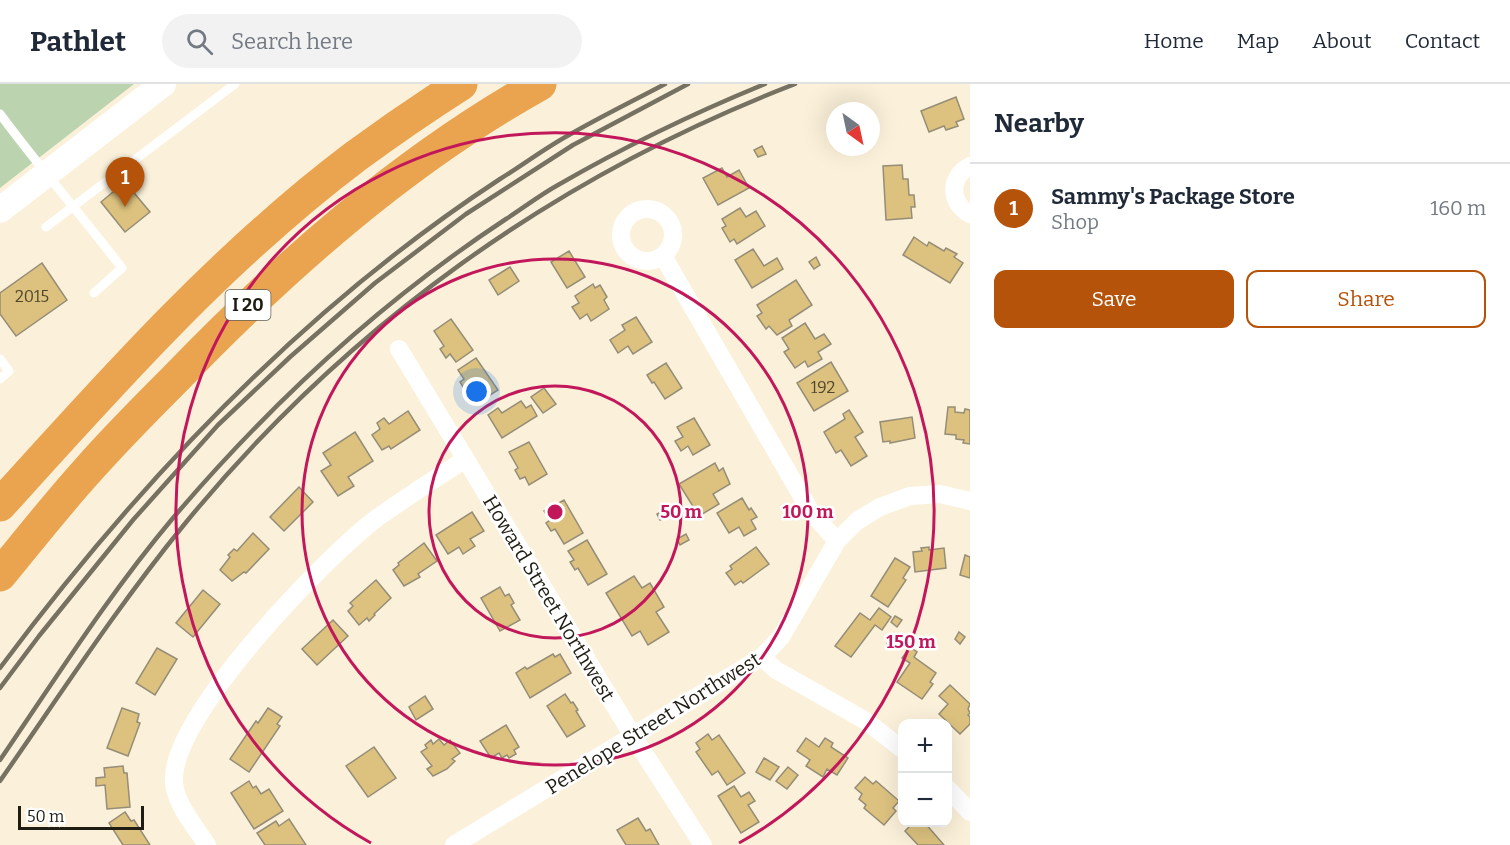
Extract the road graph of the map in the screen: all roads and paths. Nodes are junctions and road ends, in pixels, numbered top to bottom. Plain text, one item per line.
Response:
1 (163, 84) edge
2 (235, 84) edge
3 (461, 84) edge
4 (540, 84) edge
5 (0, 114) edge
6 (970, 166) edge
7 (46, 175) junction
8 (74, 206) junction
9 (0, 210) edge
10 (970, 214) edge
11 (46, 227) dead end
12 (663, 256) dead end
13 (94, 292) dead end
14 (399, 349) dead end
15 (0, 358) edge
16 (0, 379) edge
17 (464, 460) junction
18 (970, 501) edge
19 (0, 505) edge
20 (837, 541) junction
21 (0, 575) edge
22 (762, 657) junction
23 (633, 736) junction
24 (898, 745) edge
25 (952, 793) edge
26 (970, 812) edge
27 (207, 845) edge
28 (453, 845) edge
29 (704, 845) edge

1 - 7 main road
2 - 8 lane
3 - 19 highway, I 20
4 - 21 highway, I 20
5 - 7 lane
6 - 10 street
7 - 8 lane
7 - 9 main road
8 - 11 lane
8 - 13 lane
12 - 20 street
14 - 17 street, Howard Street Northwest
15 - 16 lane
17 - 23 street, Howard Street Northwest
17 - 27 street
18 - 20 street, Penelope Street Northwest
20 - 22 street, Penelope Street Northwest
22 - 23 street, Penelope Street Northwest
22 - 24 street
23 - 28 street, Penelope Street Northwest
23 - 29 street, Howard Street Northwest
25 - 26 street

